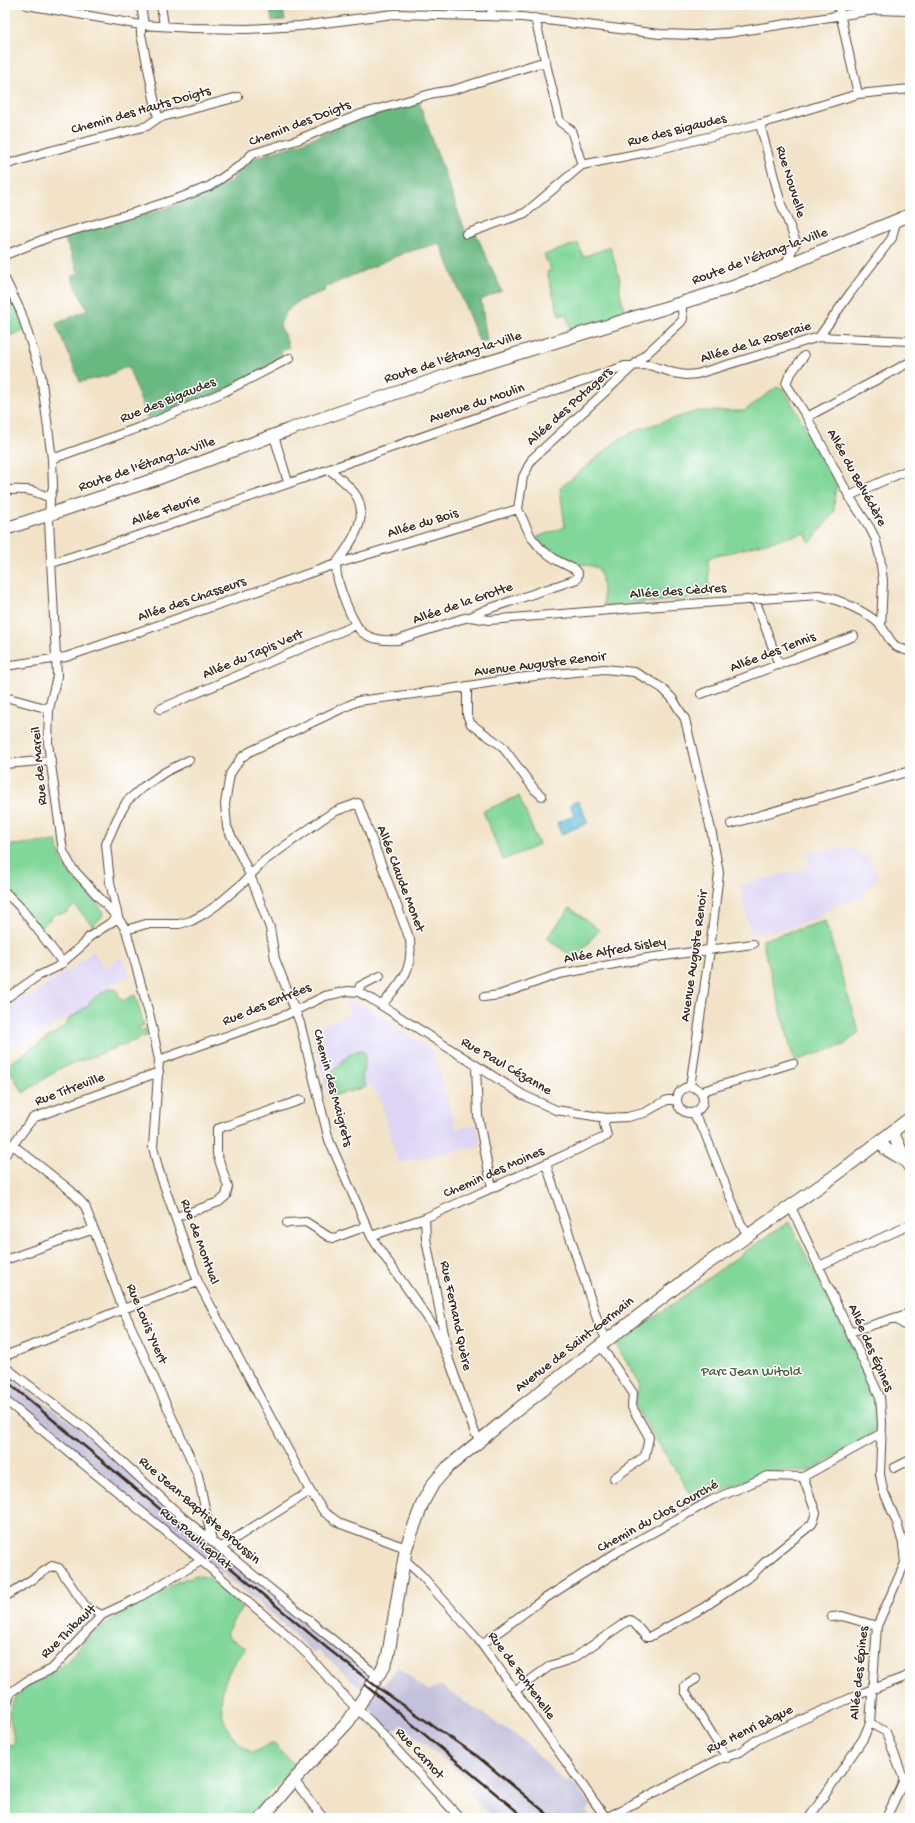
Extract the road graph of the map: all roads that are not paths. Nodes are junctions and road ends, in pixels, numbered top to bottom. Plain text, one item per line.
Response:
1 (27, 5) edge
2 (141, 5) edge
3 (161, 5) edge
4 (489, 5) edge
5 (841, 5) edge
6 (910, 10) edge
7 (840, 14) junction
8 (494, 16) junction
9 (535, 18) junction
10 (143, 25) junction
11 (164, 26) junction
12 (546, 61) junction
13 (910, 88) edge
14 (858, 94) junction
15 (238, 97) dead end
16 (158, 118) junction
17 (760, 124) junction
18 (5, 165) edge
19 (582, 165) junction
20 (910, 215) edge
21 (910, 220) edge
22 (896, 223) junction
23 (466, 234) dead end
24 (5, 255) edge
25 (788, 267) junction
26 (5, 279) edge
27 (682, 304) junction
28 (819, 336) junction
29 (910, 341) edge
30 (804, 356) dead end
31 (290, 358) dead end
32 (910, 362) edge
33 (635, 365) junction
34 (807, 418) junction
35 (275, 438) junction
36 (52, 459) junction
37 (910, 469) edge
38 (329, 470) junction
39 (288, 482) junction
40 (5, 490) edge
41 (849, 496) junction
42 (50, 498) junction
43 (518, 509) junction
44 (49, 517) junction
45 (5, 529) edge
46 (5, 533) edge
47 (52, 563) junction
48 (336, 564) junction
49 (755, 599) junction
50 (470, 618) junction
51 (356, 624) junction
52 (880, 626) junction
53 (854, 636) dead end
54 (910, 651) edge
55 (55, 660) junction
56 (779, 664) junction
57 (5, 666) edge
58 (467, 686) junction
59 (700, 694) dead end
60 (5, 697) edge
61 (49, 709) junction
62 (160, 709) dead end
63 (51, 760) junction
64 (189, 760) dead end
65 (5, 764) edge
66 (910, 771) edge
67 (542, 796) dead end
68 (731, 824) dead end
69 (250, 875) junction
70 (5, 892) edge
71 (118, 918) junction
72 (126, 930) junction
73 (753, 944) dead end
74 (710, 949) junction
75 (62, 963) junction
76 (380, 976) dead end
77 (358, 992) junction
78 (484, 997) dead end
79 (5, 999) edge
80 (382, 1005) junction
81 (296, 1010) junction
82 (159, 1060) junction
83 (793, 1063) dead end
84 (476, 1066) junction
85 (160, 1072) junction
86 (690, 1087) junction
87 (701, 1094) junction
88 (301, 1100) dead end
89 (676, 1100) junction
90 (693, 1113) junction
91 (606, 1118) junction
92 (908, 1120) edge
93 (892, 1133) junction
94 (880, 1142) junction
95 (13, 1145) junction
96 (5, 1155) edge
97 (907, 1163) edge
98 (546, 1164) junction
99 (492, 1188) junction
100 (791, 1207) junction
101 (176, 1217) junction
102 (424, 1218) junction
103 (287, 1223) dead end
104 (910, 1225) edge
105 (367, 1226) junction
106 (94, 1228) junction
107 (748, 1235) junction
108 (371, 1236) junction
109 (5, 1260) edge
110 (819, 1266) junction
111 (198, 1282) junction
112 (124, 1309) junction
113 (910, 1313) edge
114 (895, 1318) junction
115 (910, 1329) edge
116 (850, 1332) junction
117 (603, 1342) junction
118 (5, 1356) edge
119 (449, 1360) junction
120 (5, 1367) edge
121 (5, 1400) edge
122 (882, 1433) junction
123 (480, 1440) junction
124 (910, 1460) edge
125 (894, 1468) dead end
126 (803, 1477) junction
127 (614, 1478) dead end
128 (310, 1491) junction
129 (212, 1541) junction
130 (220, 1548) junction
131 (405, 1553) junction
132 (201, 1560) junction
133 (907, 1562) edge
134 (5, 1597) edge
135 (102, 1615) junction
136 (832, 1617) dead end
137 (877, 1626) junction
138 (482, 1644) junction
139 (378, 1675) junction
140 (910, 1675) edge
141 (696, 1679) dead end
142 (874, 1689) junction
143 (516, 1690) junction
144 (5, 1708) edge
145 (357, 1710) junction
146 (5, 1712) edge
147 (870, 1723) junction
148 (5, 1728) edge
149 (727, 1758) junction
150 (294, 1780) junction
151 (262, 1818) edge
152 (323, 1818) edge
153 (460, 1818) edge
154 (606, 1818) edge
155 (809, 1818) edge
156 (886, 1818) edge

1 - 10 street
2 - 10 street
3 - 11 street
4 - 8 street
5 - 7 street
6 - 7 street
7 - 9 street
7 - 14 street
8 - 9 street
8 - 11 street
9 - 12 street
10 - 11 street
10 - 16 street
12 - 19 street
12 - 24 street, Chemin des Doigts
13 - 14 street, Rue des Bigaudes
14 - 17 street, Rue des Bigaudes
15 - 16 street, Chemin des Hauts Doigts
16 - 18 street, Chemin des Hauts Doigts
17 - 19 street, Rue des Bigaudes
17 - 25 street, Rue Nouvelle
19 - 23 street, Rue des Bigaudes
20 - 22 street, Route de l'Étang-la-Ville
21 - 22 street, Route de l'Étang-la-Ville
22 - 25 street, Route de l'Étang-la-Ville
22 - 28 street
25 - 27 street, Route de l'Étang-la-Ville
26 - 36 street, Rue de Mareil
27 - 33 street, Allée des Potagers
27 - 35 street, Route de l'Étang-la-Ville
28 - 29 street, Allée de la Roseraie
28 - 33 street, Allée de la Roseraie
30 - 34 street, Allée du Belvédère
31 - 36 street, Rue des Bigaudes
32 - 34 street
33 - 38 street, Avenue du Moulin
33 - 43 street, Allée des Potagers
34 - 41 street, Allée du Belvédère
35 - 39 street
35 - 44 street, Route de l'Étang-la-Ville
36 - 42 street, Rue de Mareil
37 - 41 street
38 - 39 street, Avenue du Moulin
38 - 48 street
39 - 47 street, Allée Fleurie
40 - 42 street
41 - 52 street, Allée du Belvédère
42 - 44 street, Rue de Mareil
43 - 48 street, Allée du Bois
43 - 50 street, Allée de la Grotte
44 - 45 street, Route de l'Étang-la-Ville
44 - 46 street, Route de l'Étang-la-Ville
44 - 47 street, Rue de Mareil
47 - 55 street, Rue de Mareil
48 - 51 street
48 - 55 street, Allée des Chasseurs
49 - 50 street, Allée des Cèdres
49 - 52 street, Allée des Cèdres
49 - 56 street
50 - 51 street, Allée de la Grotte
51 - 62 street, Allée du Tapis Vert
52 - 54 street
53 - 56 street, Allée des Tennis
55 - 57 street, Allée des Chasseurs
55 - 61 street, Rue de Mareil
56 - 59 street, Allée des Tennis
58 - 67 street
58 - 69 street, Avenue Auguste Renoir
58 - 74 street, Avenue Auguste Renoir
60 - 61 street
61 - 63 street, Rue de Mareil
63 - 65 street
63 - 71 street, Rue de Mareil
64 - 71 street
66 - 68 street
69 - 72 street
69 - 80 street, Allée Claude Monet
69 - 81 street, Chemin des Maigrets
70 - 75 street
71 - 72 street, Rue de Montval
71 - 75 street
72 - 82 street, Rue de Montval
73 - 74 street, Allée Alfred Sisley
74 - 78 street, Allée Alfred Sisley
74 - 86 street, Avenue Auguste Renoir
75 - 79 street
76 - 77 street
77 - 80 street, Rue Paul Cézanne
77 - 81 street, Rue des Entrées
80 - 84 street, Rue Paul Cézanne
81 - 82 street, Rue des Entrées
81 - 105 street, Chemin des Maigrets
82 - 85 street, Rue de Montval
83 - 87 street
84 - 91 street, Rue Paul Cézanne
84 - 99 street
85 - 95 street, Rue Titreville
85 - 101 street, Rue de Montval
86 - 87 street
86 - 89 street
87 - 90 street
88 - 101 street
89 - 90 street
89 - 91 street, Rue Paul Cézanne
90 - 107 street
91 - 98 street, Chemin des Moines
92 - 93 street, Avenue de Saint-Germain
93 - 94 street, Avenue de Saint-Germain
93 - 97 street
94 - 97 street
94 - 100 street, Avenue de Saint-Germain
95 - 96 street, Rue Titreville
95 - 106 street, Rue Louis Yvert
98 - 99 street, Chemin des Moines
98 - 117 street
99 - 102 street, Chemin des Moines
100 - 107 street, Avenue de Saint-Germain
100 - 110 street, Allée des Épines
101 - 111 street, Rue de Montval
102 - 108 street, Chemin des Moines
102 - 119 street, Rue Fernand Quère
103 - 105 street
104 - 110 street
105 - 108 street, Chemin des Maigrets
106 - 109 street
106 - 112 street, Rue Louis Yvert
107 - 117 street, Avenue de Saint-Germain
108 - 119 street, Chemin des Maigrets
110 - 116 street, Allée des Épines
111 - 112 street
111 - 128 street, Rue de Montval
112 - 118 street
112 - 129 street, Rue Louis Yvert
113 - 114 street
114 - 115 street
114 - 116 street
116 - 122 street, Allée des Épines
117 - 123 street, Avenue de Saint-Germain
117 - 127 street
119 - 123 street, Rue Fernand Quère
120 - 129 street, Rue Jean-Baptiste Broussin
121 - 132 street, Rue Paul Leplat
122 - 126 street
122 - 133 street, Allée des Épines
123 - 131 street, Avenue de Saint-Germain
124 - 125 street
126 - 138 street, Chemin du Clos Courché
126 - 143 street
128 - 130 street
128 - 131 street, Rue de Montval
129 - 130 street, Rue Jean-Baptiste Broussin
130 - 139 street, Rue Jean-Baptiste Broussin
131 - 138 street, Rue de Fontenelle
131 - 139 street, Avenue de Saint-Germain
132 - 135 street, Rue Thibault
132 - 145 street, Rue Paul Leplat
133 - 137 street, Allée des Épines
134 - 135 street
135 - 144 street, Rue Thibault
136 - 137 street
137 - 142 street, Allée des Épines
138 - 143 street, Rue de Fontenelle
139 - 145 street, Avenue de Saint-Germain
140 - 142 street, Rue Henri Bèque
141 - 149 street
142 - 147 street, Allée des Épines
142 - 149 street, Rue Henri Bèque
143 - 154 street, Rue de Fontenelle
145 - 150 street, Avenue de Saint-Germain
145 - 153 street, Rue Carnot
146 - 148 street
147 - 155 street, Allée des Épines
147 - 156 street
149 - 154 street, Rue Henri Bèque
150 - 151 street, Avenue de Saint-Germain
150 - 152 street

